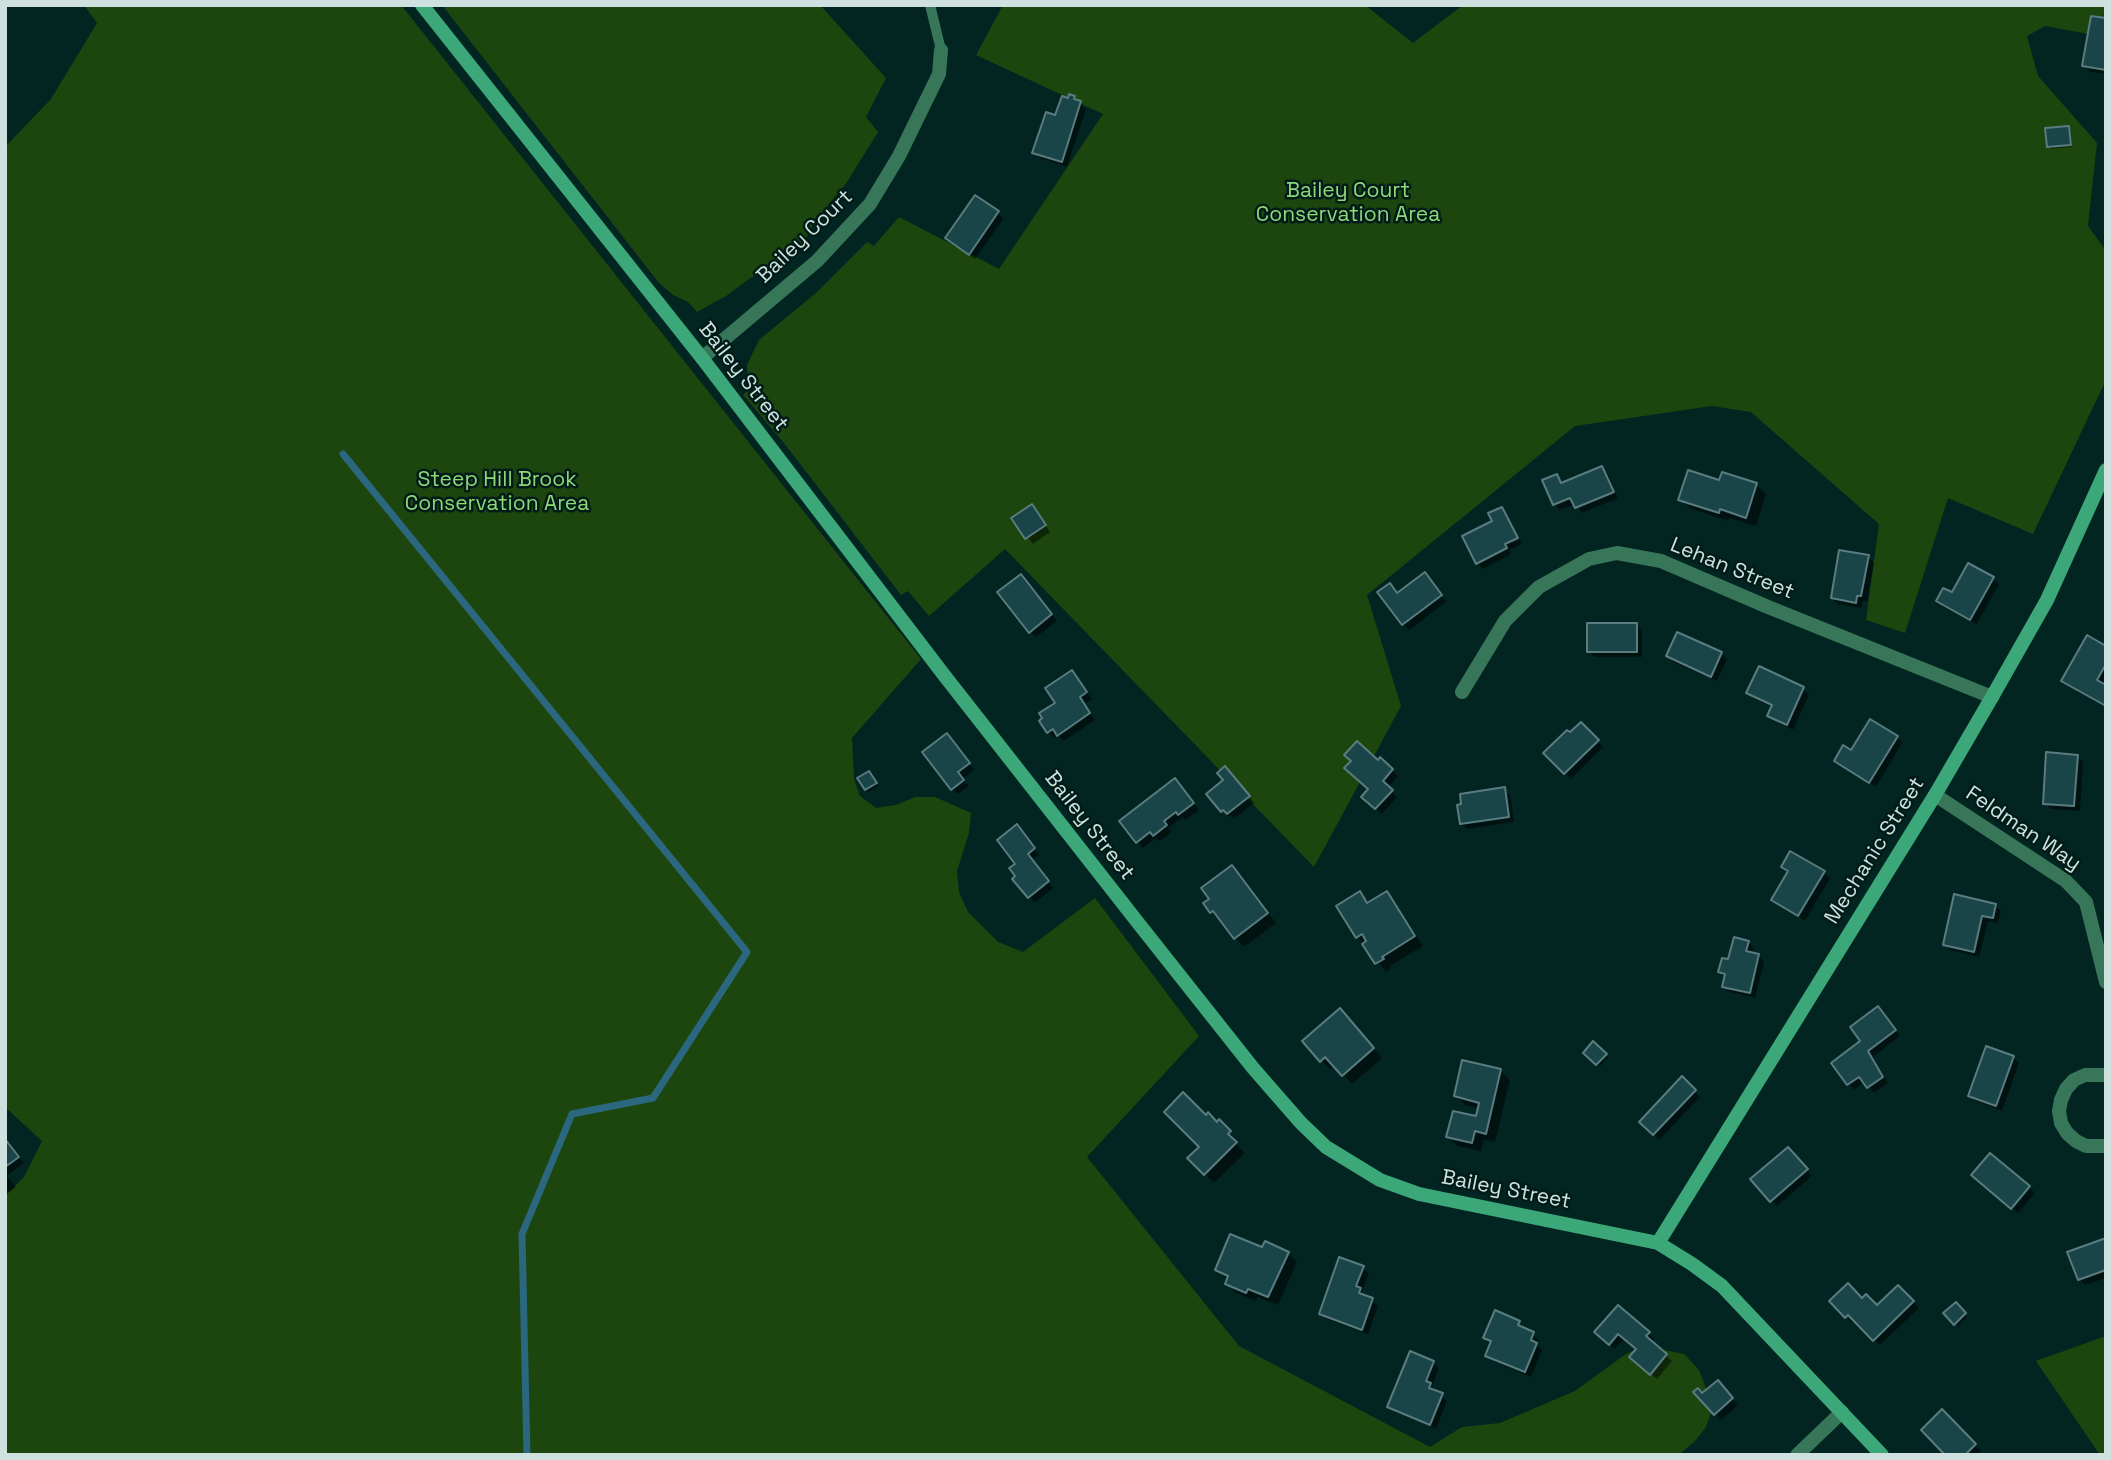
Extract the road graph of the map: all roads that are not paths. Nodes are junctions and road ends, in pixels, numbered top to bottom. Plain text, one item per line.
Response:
1 (422, 5) edge
2 (930, 5) edge
3 (940, 50) joint
4 (702, 358) junction
5 (2106, 470) edge
6 (1462, 692) dead end
7 (1992, 697) junction
8 (1935, 795) junction
9 (2106, 982) edge
10 (2106, 1075) edge
11 (2106, 1146) edge
12 (1658, 1243) junction
13 (1842, 1412) junction
14 (1797, 1455) edge
15 (1882, 1455) edge

1 - 4 street, Bailey Street
2 - 3 lane
3 - 4 street, Bailey Court
4 - 12 street, Bailey Street
5 - 7 street, Mechanic Street
6 - 7 street, Lehan Street
7 - 8 street, Mechanic Street
8 - 9 street, Feldman Way
8 - 12 street, Mechanic Street
10 - 11 street
12 - 13 street, Bailey Street
13 - 14 street
13 - 15 street, Bailey Street

